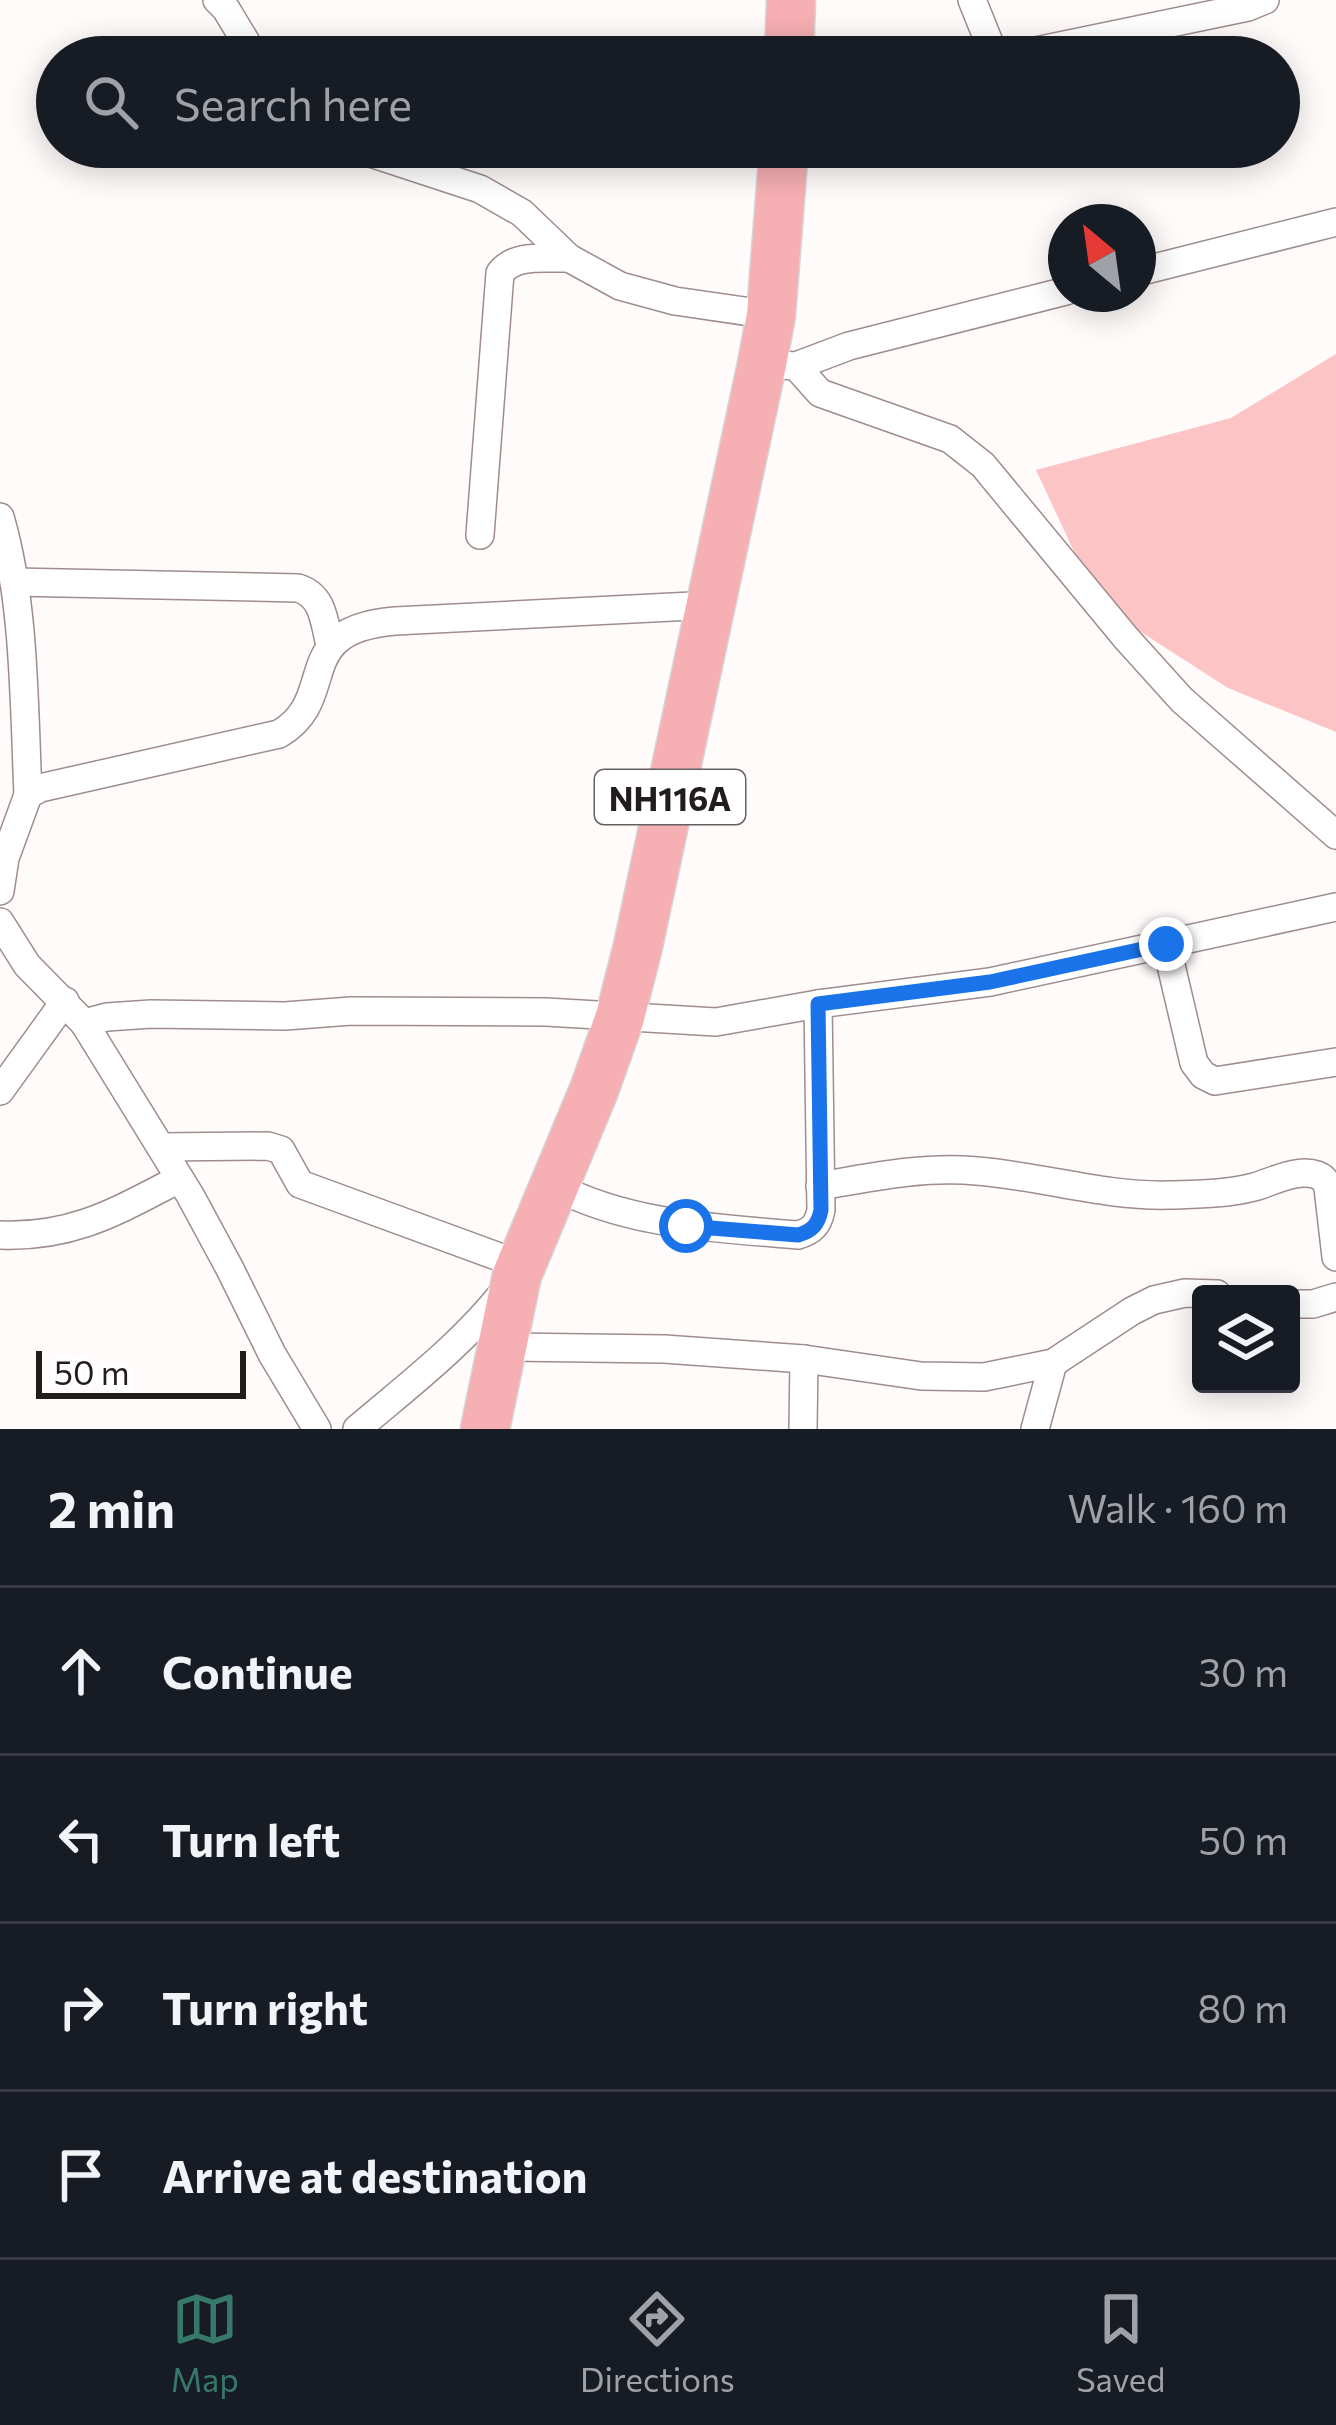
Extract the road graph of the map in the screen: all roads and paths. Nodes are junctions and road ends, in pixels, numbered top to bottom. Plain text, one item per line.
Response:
1 (218, 0) edge
2 (791, 0) edge
3 (972, 0) edge
4 (1264, 0) edge
5 (1168, 11) edge
6 (242, 36) edge
7 (790, 36) edge
8 (987, 36) edge
9 (1080, 36) edge
10 (416, 168) edge
11 (782, 168) edge
12 (1336, 222) edge
13 (569, 258) junction
14 (1156, 267) edge
15 (1048, 296) edge
16 (771, 315) junction
17 (779, 365) junction
18 (0, 517) edge
19 (479, 535) dead end
20 (14, 582) junction
21 (712, 605) junction
22 (330, 645) junction
23 (28, 795) junction
24 (1336, 835) edge
25 (3, 861) edge
26 (0, 891) edge
27 (1336, 907) edge
28 (0, 922) edge
29 (1166, 944) junction
30 (65, 1001) junction
31 (818, 1004) junction
32 (620, 1017) junction
33 (85, 1023) junction
34 (1336, 1062) edge
35 (0, 1091) edge
36 (160, 1147) junction
37 (179, 1179) junction
38 (553, 1185) junction
39 (820, 1186) junction
40 (0, 1235) edge
41 (1336, 1257) edge
42 (519, 1270) junction
43 (1192, 1293) edge
44 (1336, 1297) edge
45 (1300, 1304) edge
46 (502, 1347) junction
47 (804, 1359) junction
48 (1053, 1363) junction
49 (358, 1428) edge
50 (317, 1429) edge
51 (485, 1429) edge
52 (803, 1429) edge
53 (1035, 1429) edge

1 - 6 street
2 - 7 highway
3 - 8 street
4 - 5 street
5 - 9 street
10 - 13 street
11 - 16 highway, NH116A
12 - 14 street
13 - 16 street
13 - 19 street
15 - 17 street
16 - 17 highway, NH116A
17 - 21 highway, NH116A
17 - 24 street
18 - 20 street
20 - 22 street
20 - 23 street
21 - 22 street
21 - 32 highway, NH116A
22 - 23 street
23 - 25 street
25 - 26 street
27 - 29 street
28 - 30 street
29 - 31 street
29 - 34 street
30 - 33 street
30 - 35 street
31 - 32 street
31 - 39 street
32 - 33 street
32 - 38 highway, NH116A
33 - 36 street
36 - 37 street
36 - 42 street
37 - 40 street
37 - 50 street
38 - 39 street
38 - 42 highway, NH116A
39 - 41 street
42 - 46 highway, NH116A
42 - 49 street
43 - 48 street
44 - 45 street
46 - 47 street
46 - 51 highway, NH116A
47 - 48 street
47 - 52 street
48 - 53 street

